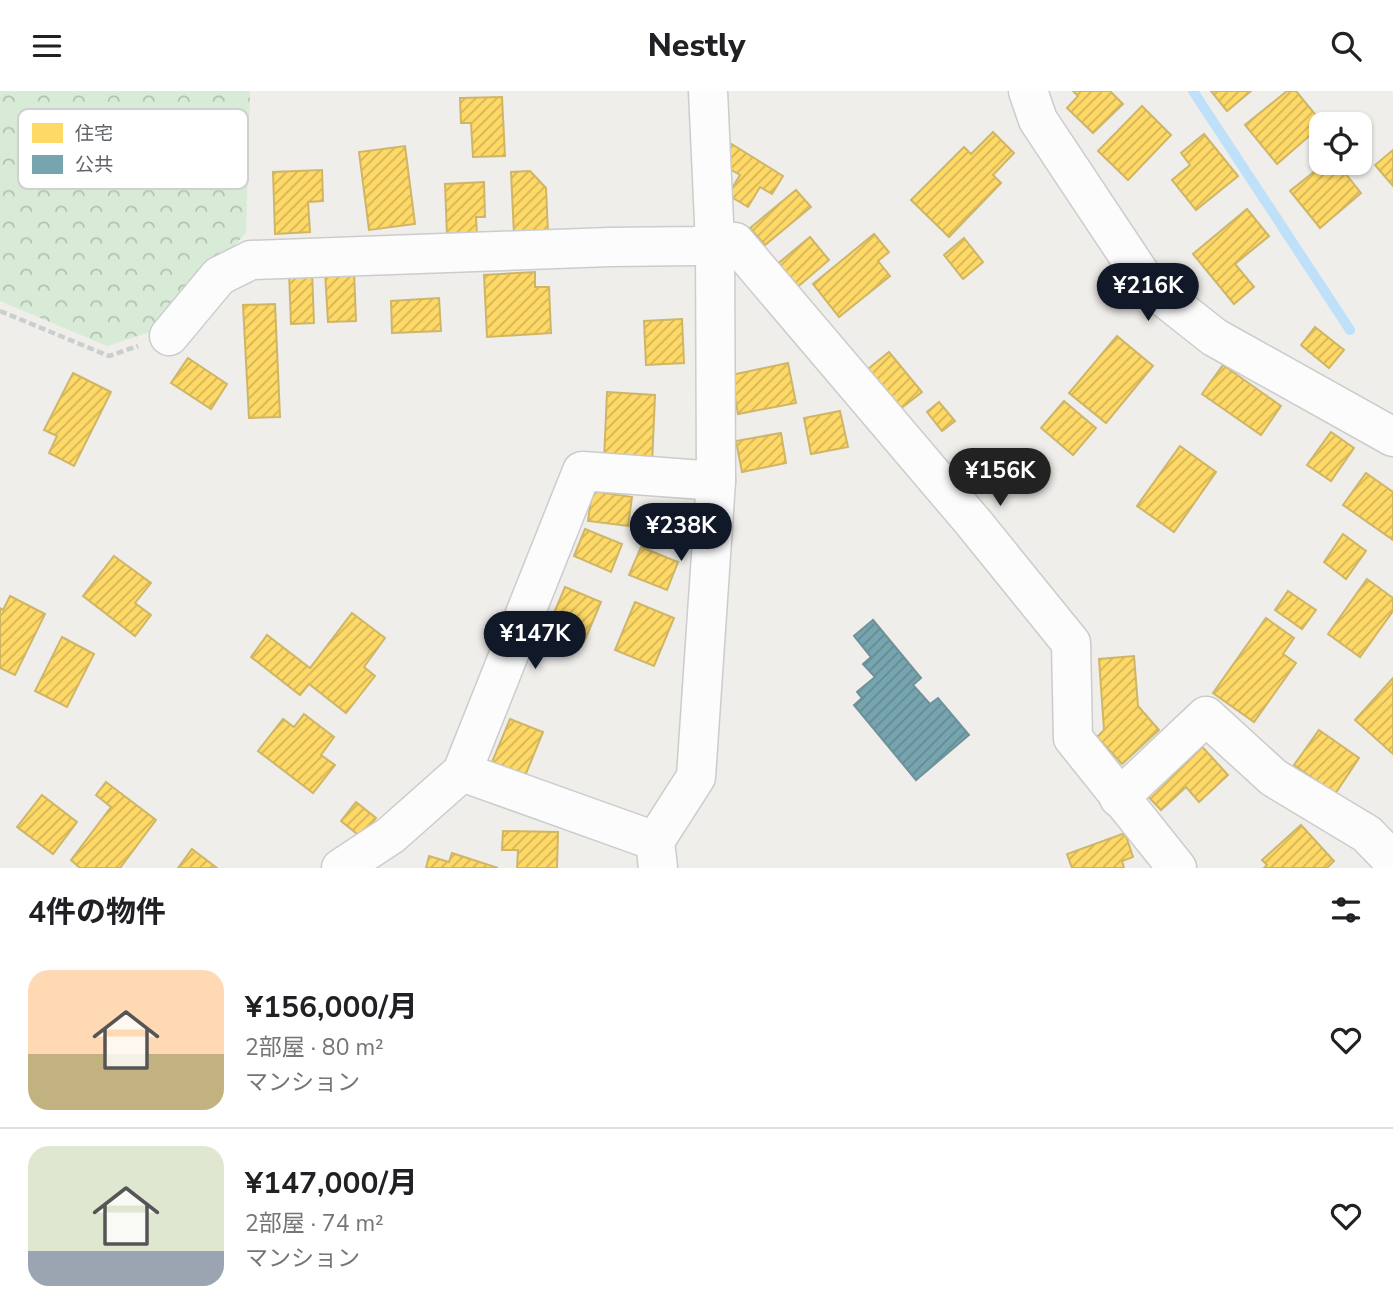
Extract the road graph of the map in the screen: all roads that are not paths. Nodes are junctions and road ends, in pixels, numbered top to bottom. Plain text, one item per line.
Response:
1 (708, 91) edge
2 (1028, 91) edge
3 (715, 243) junction
4 (169, 336) road end
5 (1393, 437) edge
6 (716, 481) junction
7 (462, 772) junction
8 (1119, 798) junction
9 (657, 855) edge
10 (1393, 861) edge
11 (341, 868) edge
12 (1177, 868) edge

1 - 3 street
2 - 5 street
3 - 4 street
3 - 6 street
3 - 8 street
6 - 7 street
6 - 9 street
7 - 9 street
7 - 11 street
8 - 10 street
8 - 12 street

